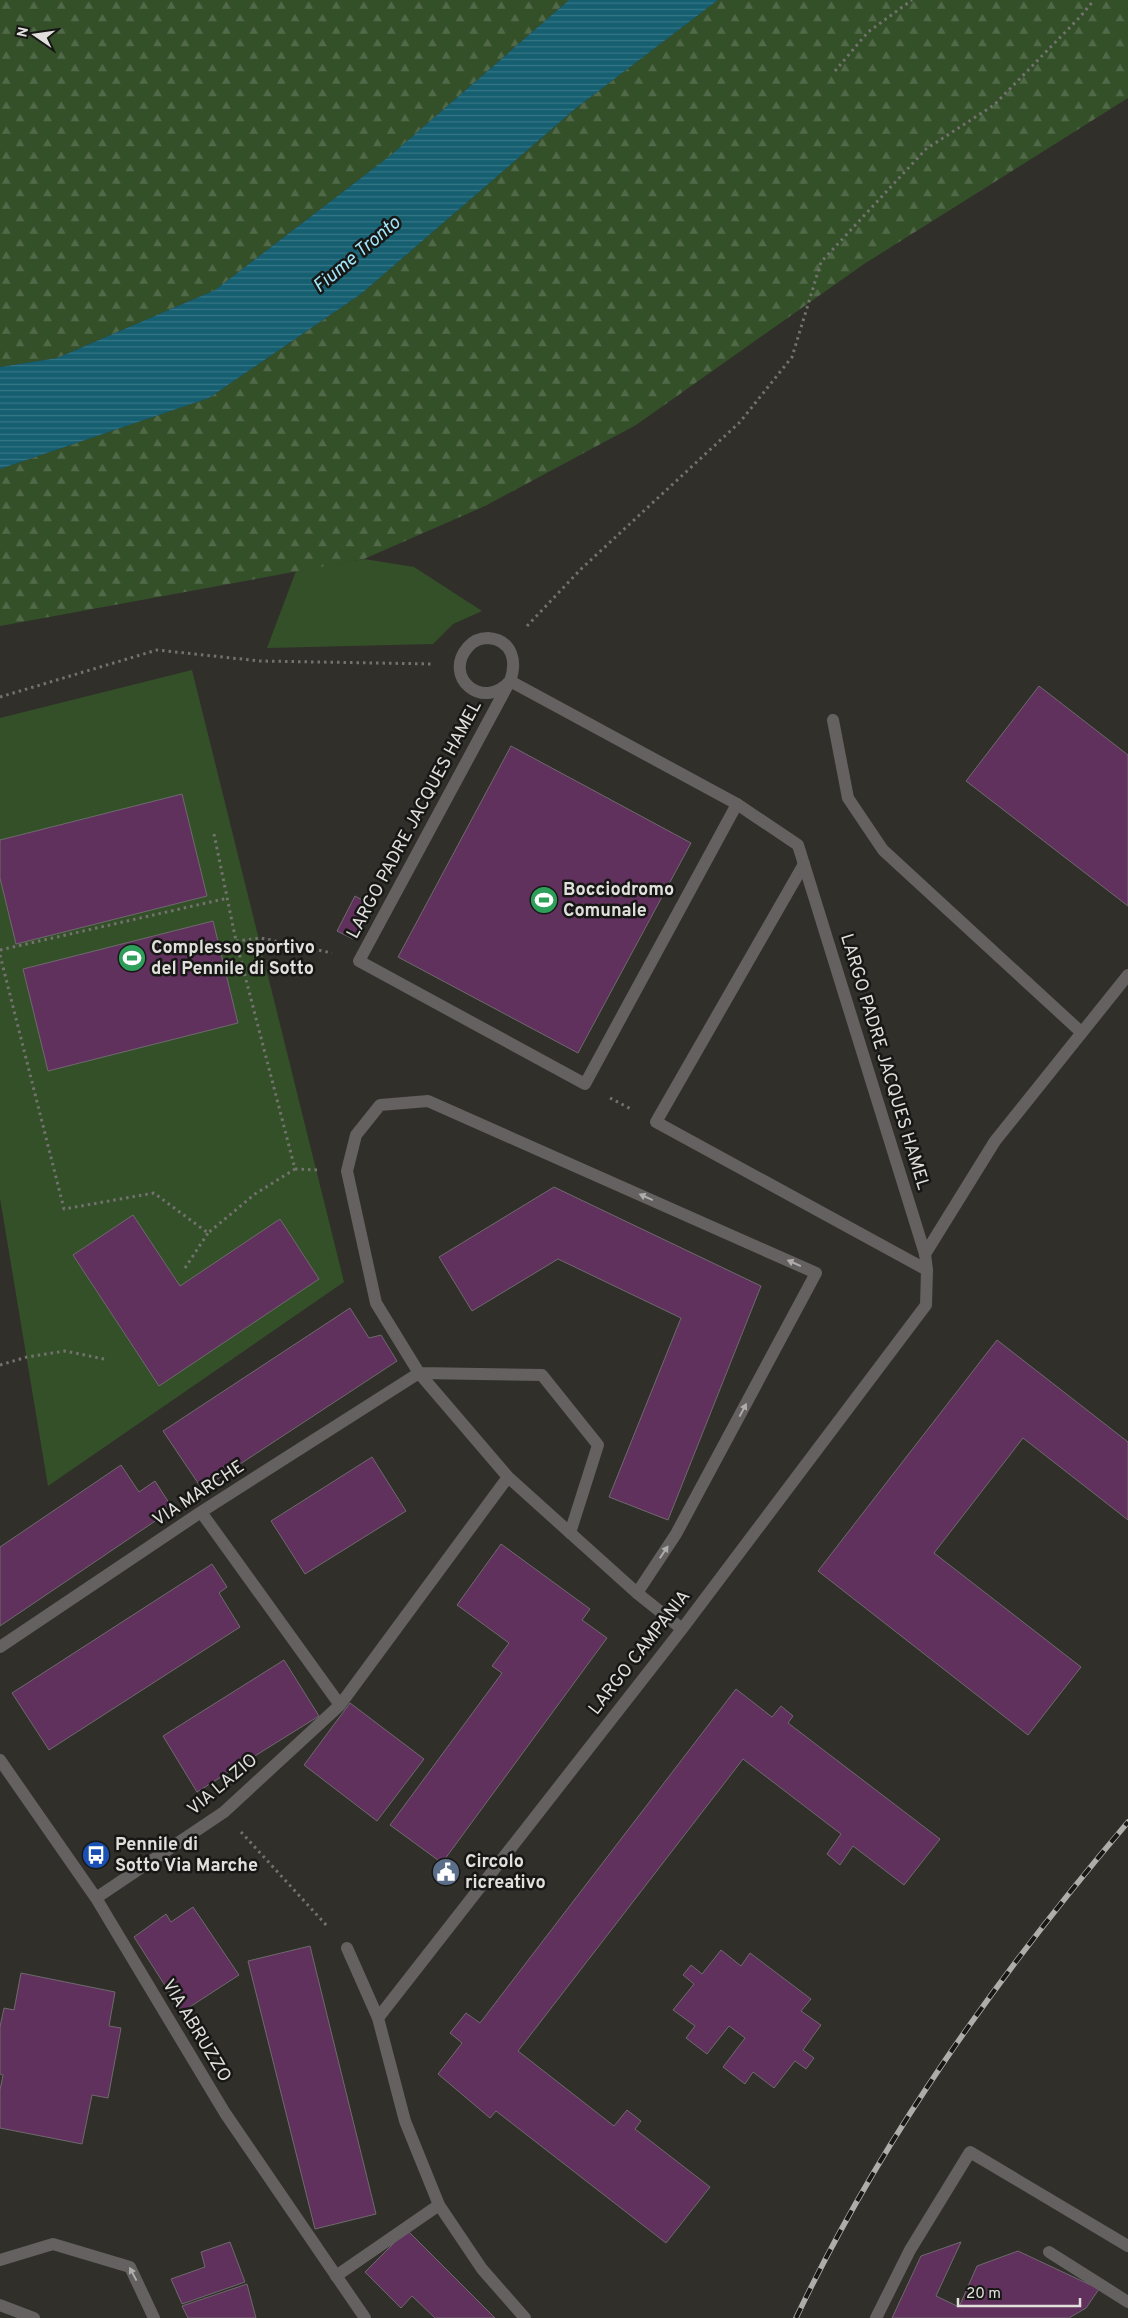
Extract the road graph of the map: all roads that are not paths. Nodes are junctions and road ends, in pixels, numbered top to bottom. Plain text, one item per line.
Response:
1 (510, 681) junction
2 (833, 720) dead end
3 (737, 804) junction
4 (804, 864) junction
5 (1128, 975) edge
6 (1081, 1032) junction
7 (925, 1254) junction
8 (928, 1270) junction
9 (926, 1305) joint
10 (419, 1373) junction
11 (508, 1477) junction
12 (201, 1512) junction
13 (570, 1532) junction
14 (637, 1592) junction
15 (682, 1629) junction
16 (0, 1647) edge
17 (340, 1705) junction
18 (0, 1760) edge
19 (96, 1898) junction
20 (347, 1948) road end
21 (378, 2018) junction
22 (439, 2204) junction
23 (1128, 2246) edge
24 (1049, 2252) dead end
25 (0, 2260) edge
26 (336, 2276) junction
27 (1128, 2302) edge
28 (0, 2305) edge
29 (34, 2318) edge
30 (154, 2318) edge
31 (364, 2318) edge
32 (525, 2318) edge
33 (876, 2318) edge

1 - 1 street, LARGO PADRE JACQUES HAMEL
1 - 3 street, LARGO PADRE JACQUES HAMEL
1 - 3 street, LARGO PADRE JACQUES HAMEL
2 - 6 street
3 - 4 street, LARGO PADRE JACQUES HAMEL
4 - 7 street, LARGO PADRE JACQUES HAMEL
4 - 8 street
5 - 6 street
6 - 7 street
7 - 8 street, LARGO PADRE JACQUES HAMEL
8 - 9 street, LARGO PADRE JACQUES HAMEL
9 - 15 street, LARGO CAMPANIA
10 - 11 street
10 - 12 street, VIA MARCHE
10 - 13 street
14 -> 10 street
11 - 13 street
11 - 17 street, VIA LAZIO
12 - 16 street, VIA MARCHE
12 - 17 street
13 - 14 street
14 - 15 street
15 - 21 street, LARGO CAMPANIA
17 - 19 street, VIA LAZIO
18 - 19 street, VIA ABRUZZO
19 - 26 street, VIA ABRUZZO
20 - 21 street
21 - 22 street
22 - 26 street
22 - 32 street
23 - 33 street
24 - 27 street
30 -> 25 street
26 - 31 street, VIA ABRUZZO
28 - 29 street

